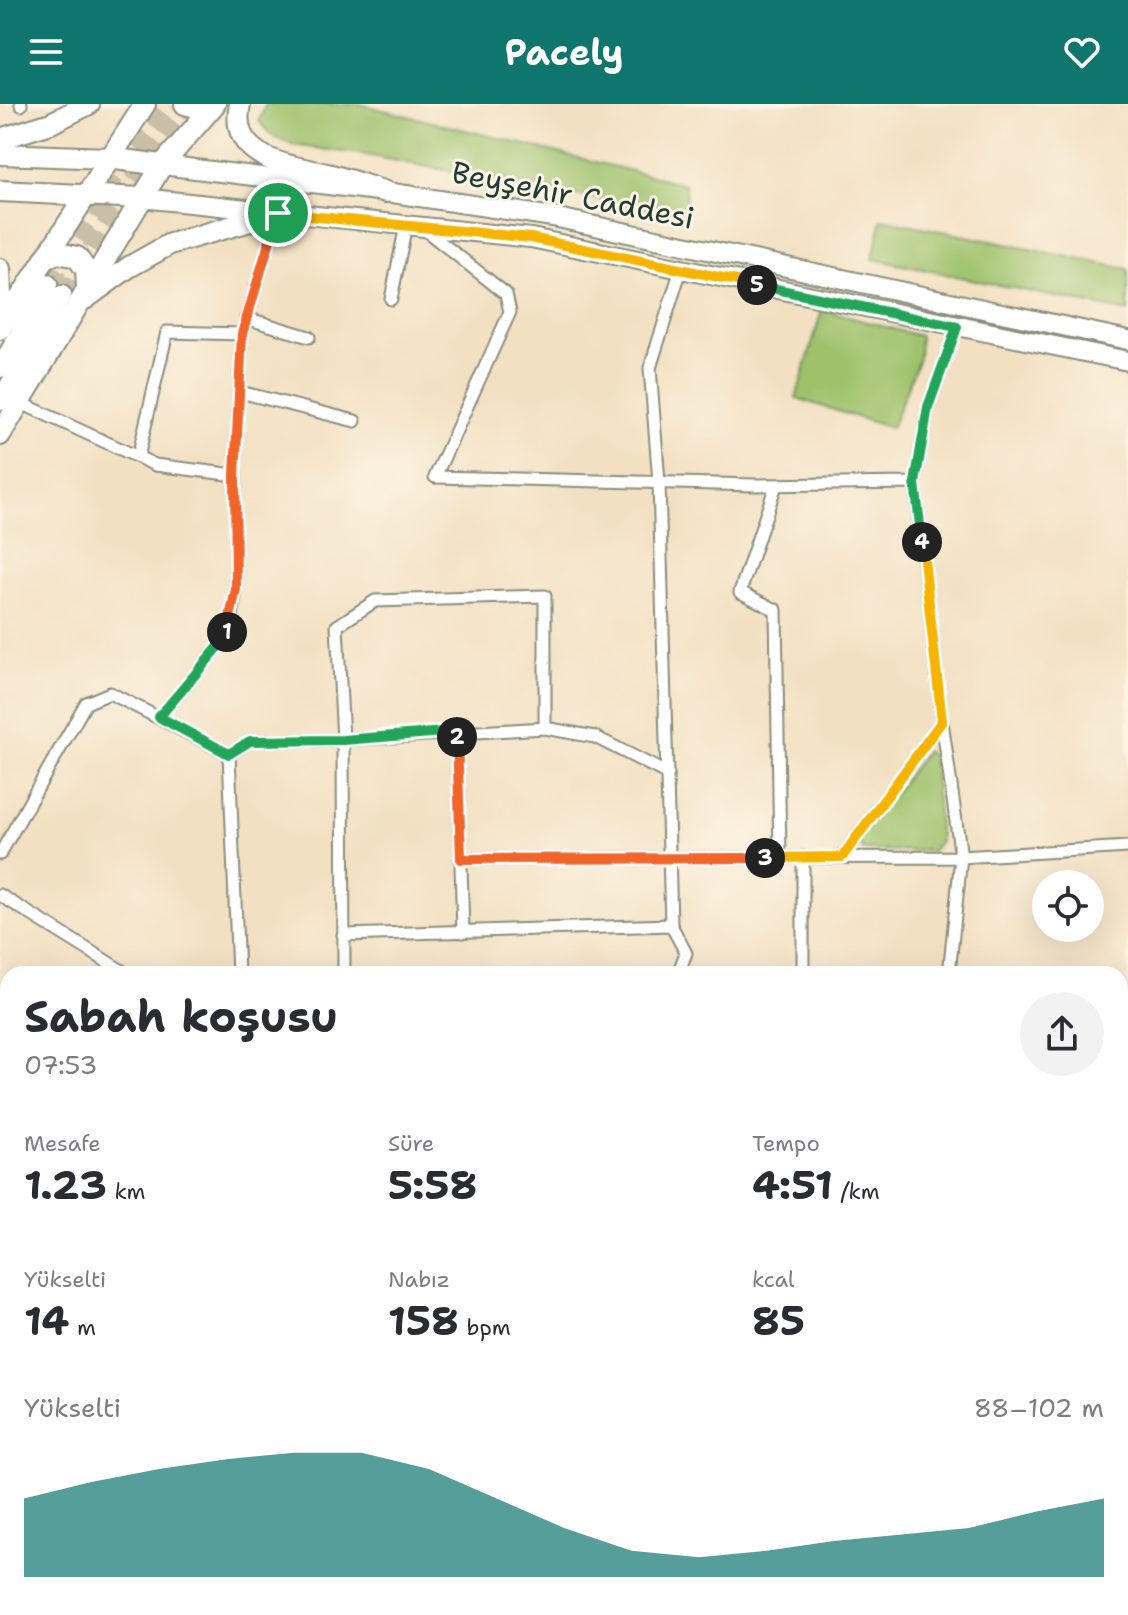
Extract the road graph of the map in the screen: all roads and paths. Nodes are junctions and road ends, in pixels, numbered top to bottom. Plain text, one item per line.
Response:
1 (89, 104) edge
2 (145, 104) edge
3 (185, 104) edge
4 (214, 104) edge
5 (240, 104) edge
6 (3, 149) edge
7 (108, 158) junction
8 (162, 165) junction
9 (234, 176) junction
10 (2, 191) edge
11 (386, 192) junction
12 (84, 195) junction
13 (141, 198) junction
14 (228, 208) junction
15 (278, 213) junction
16 (413, 225) junction
17 (45, 258) junction
18 (0, 269) edge
19 (681, 269) junction
20 (87, 288) junction
21 (62, 295) junction
22 (391, 299) dead end
23 (246, 318) junction
24 (957, 327) junction
25 (1, 328) edge
26 (242, 334) junction
27 (309, 337) dead end
28 (1128, 340) edge
29 (1128, 361) edge
30 (0, 368) edge
31 (240, 392) junction
32 (10, 401) edge
33 (355, 421) dead end
34 (0, 435) edge
35 (138, 457) junction
36 (235, 475) junction
37 (659, 482) junction
38 (915, 483) junction
39 (776, 485) junction
40 (159, 717) junction
41 (942, 721) junction
42 (545, 728) junction
43 (457, 731) junction
44 (343, 740) junction
45 (229, 754) junction
46 (668, 774) junction
47 (1128, 847) edge
48 (0, 854) edge
49 (803, 857) junction
50 (842, 857) junction
51 (961, 857) junction
52 (780, 858) junction
53 (461, 859) junction
54 (670, 859) junction
55 (0, 895) edge
56 (671, 925) junction
57 (463, 932) junction
58 (343, 935) junction
59 (114, 966) edge
60 (238, 966) edge
61 (344, 966) edge
62 (681, 966) edge
63 (803, 966) edge
64 (950, 966) edge

1 - 6 highway
2 - 7 highway
3 - 4 highway
4 - 8 highway
5 - 11 highway
6 - 7 highway, Beyşehir Caddesi
6 - 10 highway
7 - 8 highway, Beyşehir Caddesi
7 - 12 highway
8 - 9 main road, Beyşehir Caddesi
8 - 13 highway
9 - 11 main road, Beyşehir Caddesi
9 - 14 main road
10 - 12 highway, Beyşehir Caddesi
11 - 28 main road, Beyşehir Caddesi
12 - 13 highway, Beyşehir Caddesi
12 - 17 highway
13 - 14 main road, Beyşehir Caddesi
13 - 20 highway
14 - 15 main road, Beyşehir Caddesi
15 - 16 main road, Beyşehir Caddesi
15 - 21 highway
15 - 23 street
16 - 19 main road, Beyşehir Caddesi
16 - 22 street
16 - 37 street
17 - 20 highway
17 - 25 highway
18 - 25 highway
19 - 24 main road, Beyşehir Caddesi
19 - 37 street
20 - 21 highway
21 - 30 main road
21 - 32 highway
23 - 26 street
23 - 27 street
24 - 29 main road, Beyşehir Caddesi
24 - 38 street
26 - 31 street
26 - 35 street
31 - 33 street
31 - 36 street
32 - 34 highway
32 - 35 street
35 - 36 street
36 - 40 street
37 - 39 street
37 - 46 street
38 - 39 street
38 - 41 street
39 - 52 street
40 - 45 street
40 - 48 street
41 - 50 street
41 - 51 street
42 - 43 street
42 - 44 street
42 - 46 street
43 - 44 street
43 - 53 street
44 - 45 street
44 - 58 street
45 - 60 street
46 - 54 street
47 - 51 street
49 - 50 street
49 - 52 street
49 - 63 street
50 - 51 street
51 - 64 street
52 - 54 street
53 - 54 street
53 - 57 street
54 - 56 street
55 - 59 street
56 - 57 street
56 - 62 street
57 - 58 street
58 - 61 street

